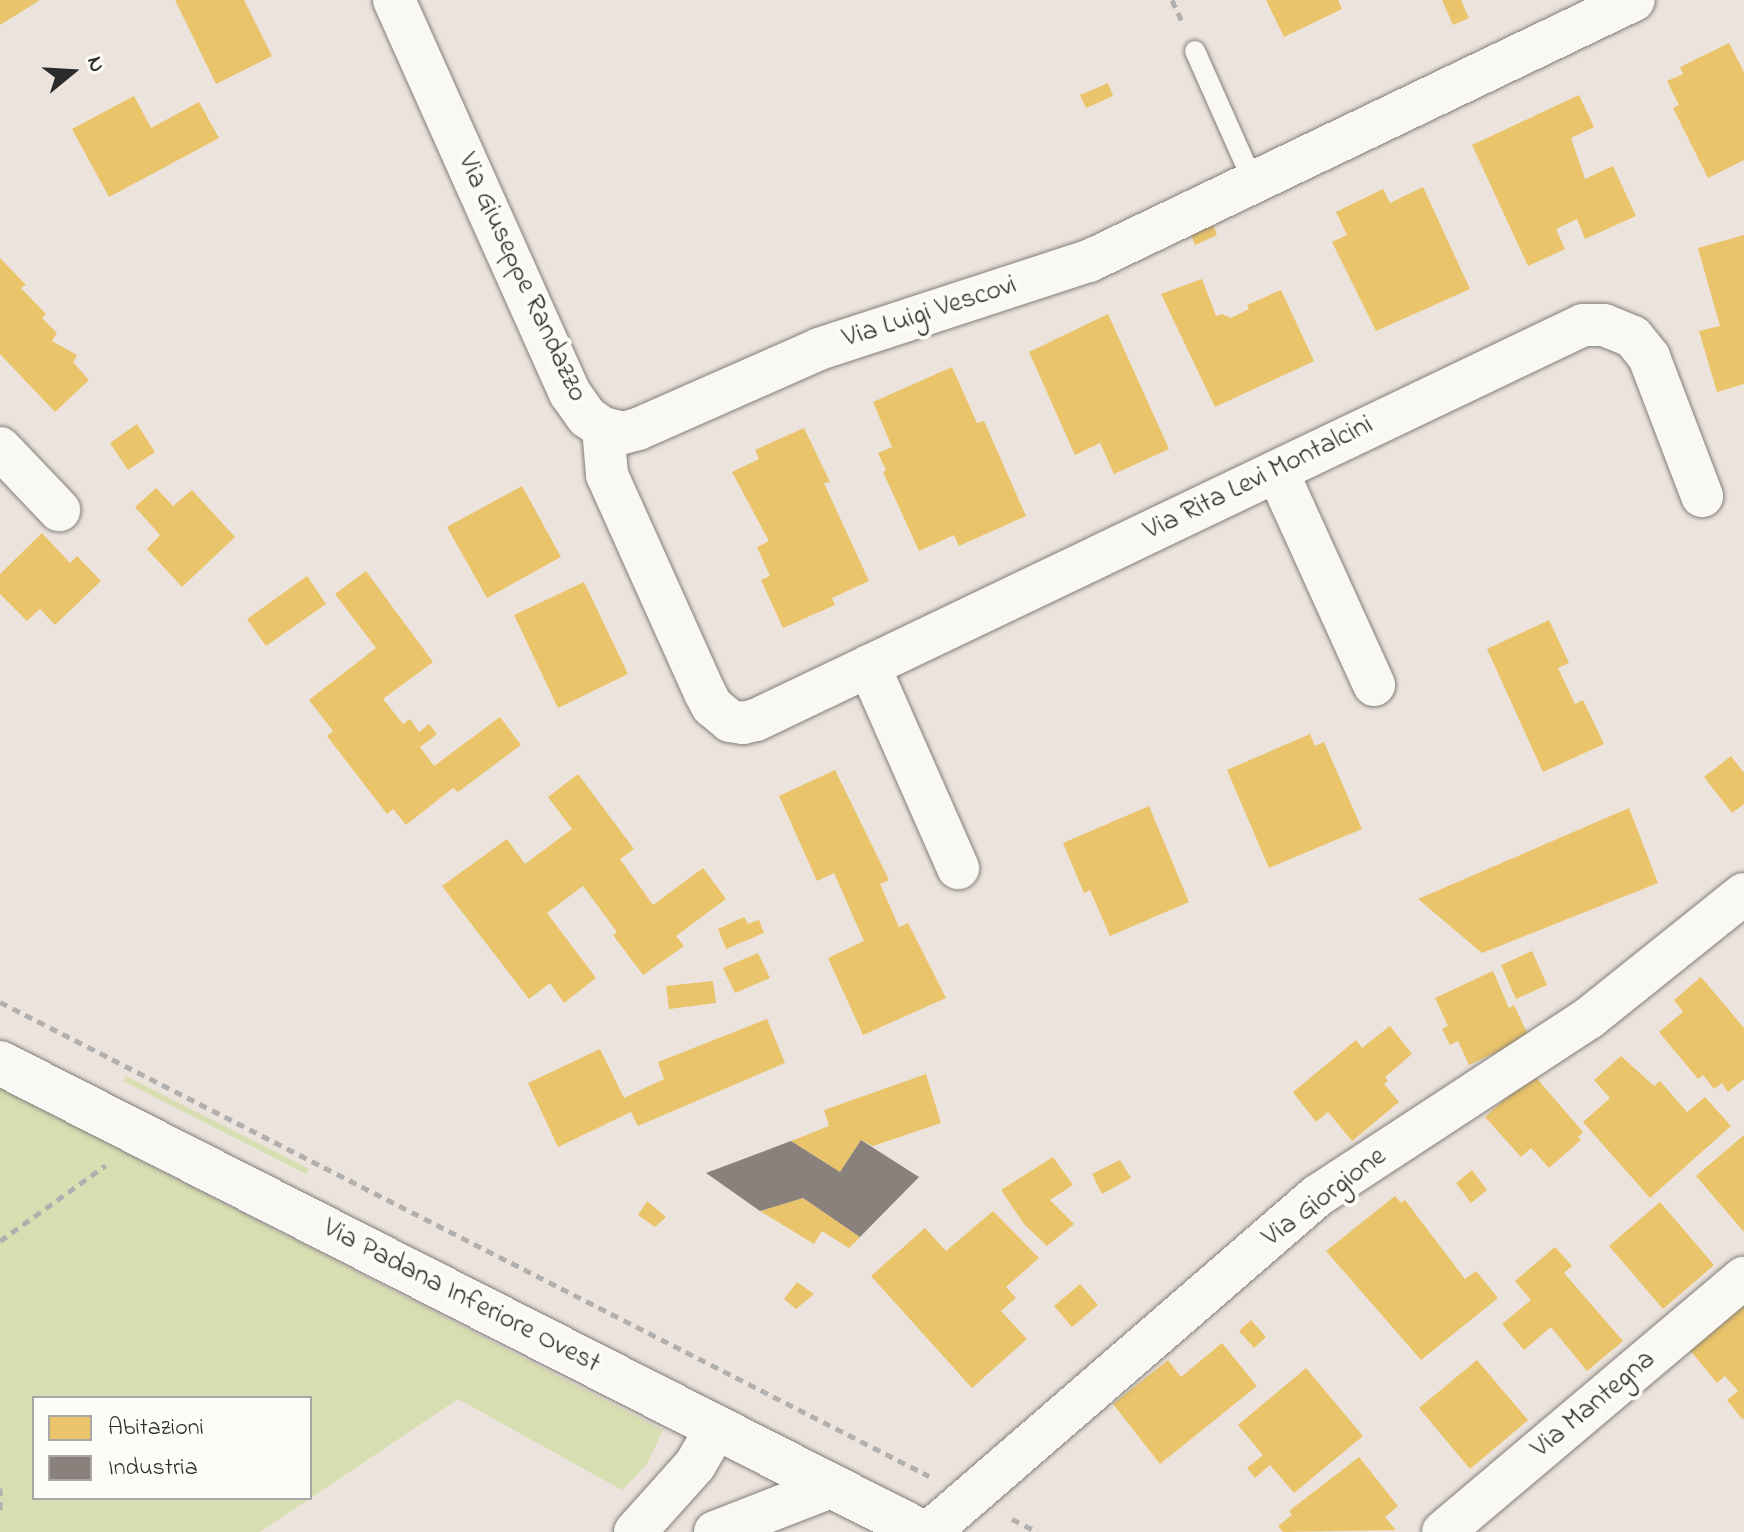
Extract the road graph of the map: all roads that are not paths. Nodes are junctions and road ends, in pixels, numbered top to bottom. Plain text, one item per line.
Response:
1 (394, 0) edge
2 (1634, 0) edge
3 (1195, 51) dead end
4 (1253, 181) junction
5 (603, 428) junction
6 (0, 448) edge
7 (1277, 471) junction
8 (1702, 496) dead end
9 (59, 510) dead end
10 (869, 666) junction
11 (1374, 685) dead end
12 (730, 721) joint
13 (958, 868) dead end
14 (1744, 894) edge
15 (0, 1063) edge
16 (1744, 1278) edge
17 (717, 1427) junction
18 (833, 1486) junction
19 (635, 1532) edge
20 (715, 1532) edge
21 (922, 1532) edge
22 (929, 1532) edge
23 (1443, 1532) edge

1 - 5 street, Via Giuseppe Randazzo
2 - 4 street, Via Luigi Vescovi
3 - 4 lane
4 - 5 street, Via Luigi Vescovi
5 - 12 street, Via Giuseppe Randazzo
6 - 9 street
7 - 8 street, Via Rita Levi Montalcini
7 - 10 street, Via Rita Levi Montalcini
7 - 11 street
10 - 12 street, Via Rita Levi Montalcini
10 - 13 street
14 - 22 street, Via Giorgione
15 - 17 street, Via Padana Inferiore Ovest
16 - 23 street, Via Mantegna
17 - 18 street, Via Padana Inferiore Ovest
17 - 19 street
18 - 20 street
18 - 21 street, Via Padana Inferiore Ovest

